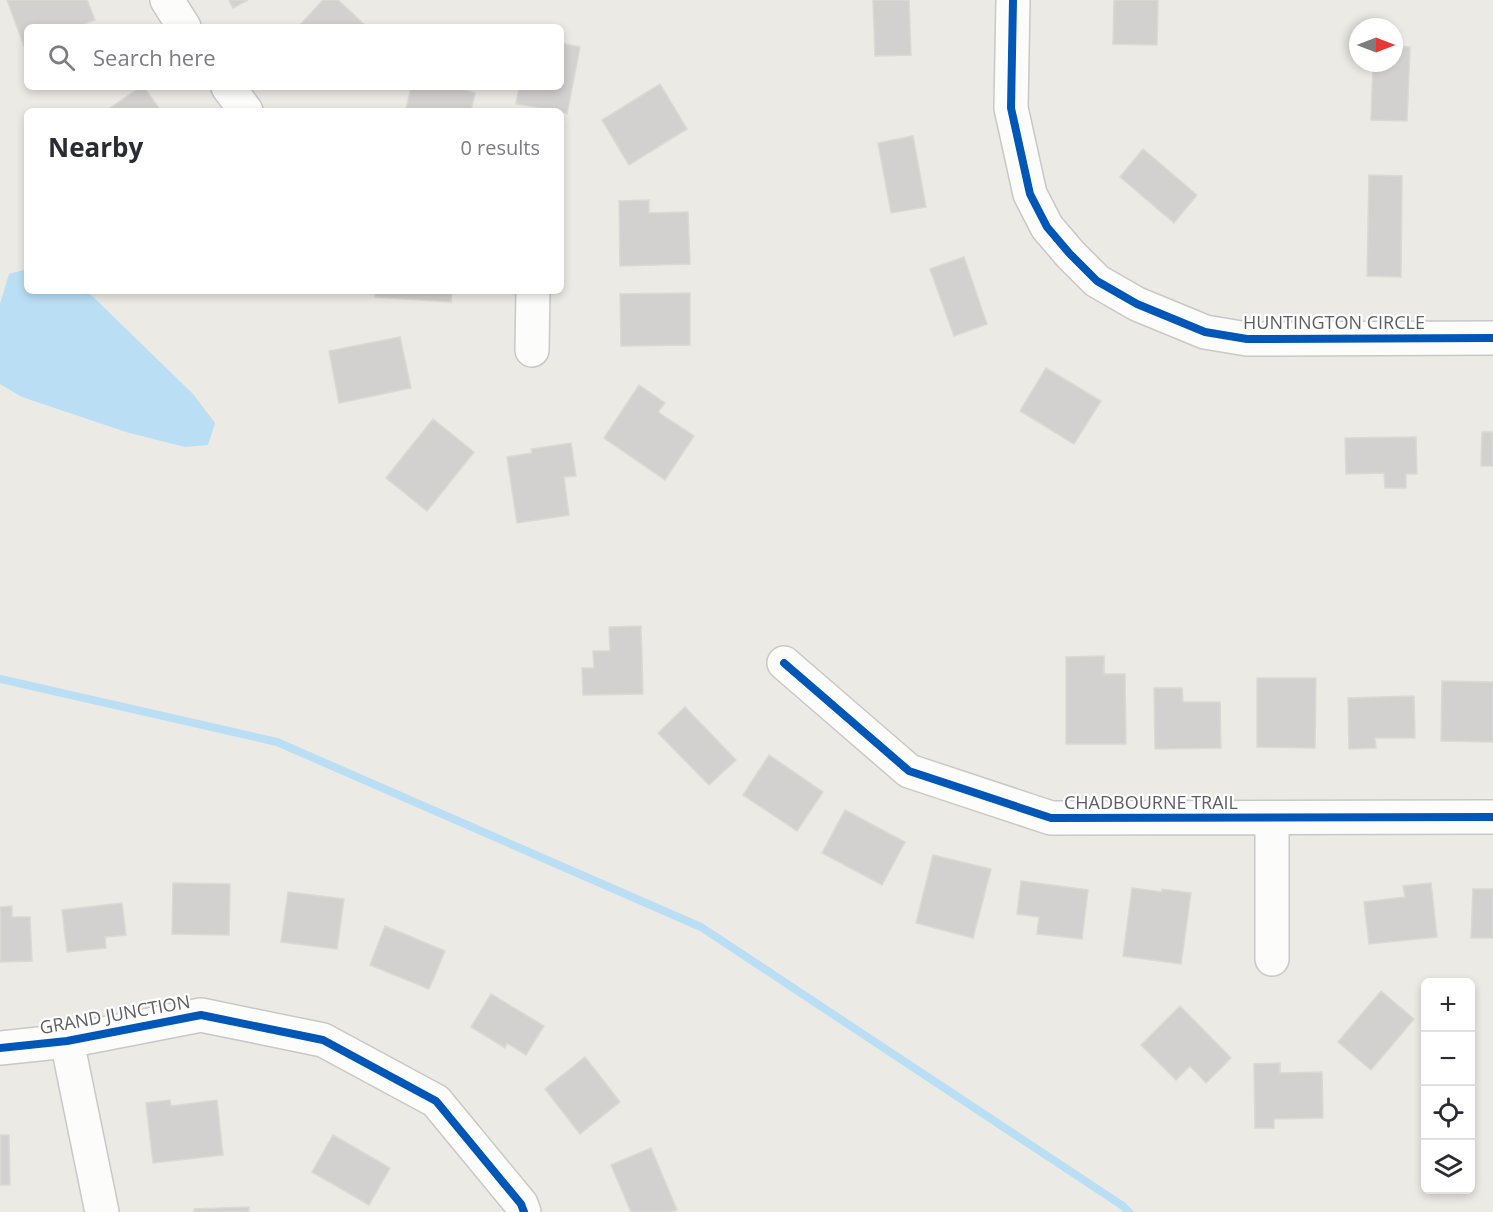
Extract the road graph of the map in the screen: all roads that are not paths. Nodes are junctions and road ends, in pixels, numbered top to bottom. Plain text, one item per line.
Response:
1 (167, 0) edge
2 (1013, 0) edge
3 (182, 24) edge
4 (230, 90) edge
5 (244, 108) edge
6 (533, 294) edge
7 (1493, 338) edge
8 (532, 350) dead end
9 (784, 663) dead end
10 (1272, 818) junction
11 (1493, 818) edge
12 (1272, 959) dead end
13 (68, 1041) junction
14 (0, 1048) edge
15 (102, 1212) edge
16 (524, 1212) edge

1 - 3 street
2 - 7 street, HUNTINGTON CIRCLE
4 - 5 street
6 - 8 street
9 - 10 street, CHADBOURNE TRAIL
10 - 11 street, CHADBOURNE TRAIL
10 - 12 street
13 - 14 street, GRAND JUNCTION
13 - 15 street
13 - 16 street, GRAND JUNCTION

